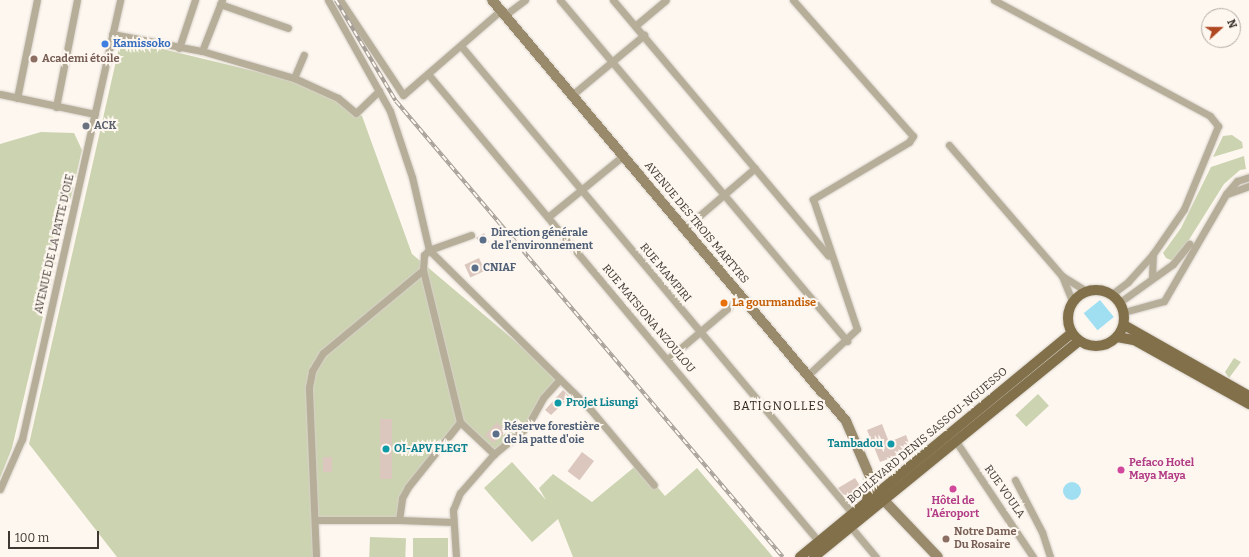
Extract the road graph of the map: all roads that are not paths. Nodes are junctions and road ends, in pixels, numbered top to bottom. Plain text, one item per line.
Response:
1 (36, 0) edge
2 (77, 0) edge
3 (120, 0) edge
4 (195, 0) edge
5 (328, 0) edge
6 (340, 0) edge
7 (492, 0) edge
8 (525, 0) edge
9 (560, 0) edge
10 (613, 0) edge
11 (666, 0) edge
12 (793, 0) edge
13 (994, 0) edge
14 (221, 2) edge
15 (503, 13) junction
16 (636, 26) junction
17 (288, 28) dead end
18 (112, 34) junction
19 (644, 35) junction
20 (461, 46) junction
21 (179, 48) junction
22 (202, 51) junction
23 (304, 55) dead end
24 (611, 62) junction
25 (428, 74) junction
26 (294, 78) junction
27 (379, 90) junction
28 (0, 94) edge
29 (572, 95) junction
30 (17, 98) junction
31 (56, 107) junction
32 (95, 114) junction
33 (948, 145) dead end
34 (624, 155) junction
35 (755, 168) junction
36 (1249, 177) edge
37 (1249, 186) edge
38 (582, 189) junction
39 (1226, 194) junction
40 (723, 195) junction
41 (548, 217) junction
42 (685, 228) junction
43 (471, 235) dead end
44 (1189, 244) dead end
45 (429, 250) junction
46 (1153, 254) junction
47 (831, 258) junction
48 (423, 270) junction
49 (1062, 276) junction
50 (1152, 278) junction
51 (1086, 291) junction
52 (1112, 294) junction
53 (742, 296) junction
54 (1072, 301) junction
55 (1120, 302) junction
56 (1124, 312) junction
57 (1124, 325) junction
58 (700, 331) junction
59 (1072, 333) junction
60 (1117, 337) junction
61 (847, 341) junction
62 (1079, 341) junction
63 (668, 359) junction
64 (808, 375) junction
65 (560, 379) junction
66 (1249, 396) edge
67 (1249, 404) edge
68 (460, 422) junction
69 (955, 440) junction
70 (494, 454) junction
71 (867, 475) junction
72 (1015, 480) dead end
73 (654, 485) dead end
74 (0, 488) edge
75 (881, 495) junction
76 (867, 502) junction
77 (853, 514) junction
78 (315, 520) junction
79 (399, 520) junction
80 (453, 522) junction
81 (850, 526) junction
82 (819, 542) junction
83 (316, 557) edge
84 (456, 557) edge
85 (800, 557) edge
86 (814, 557) edge
87 (876, 557) edge
88 (938, 557) edge
89 (1033, 557) edge
90 (1050, 557) edge

1 - 30 street
2 - 31 street
3 - 18 street, AVENUE DE LA PATTE D'OIE
4 - 21 street
5 - 27 street
6 - 25 street
7 - 15 main road, AVENUE DES TROIS MARTYRS
8 - 15 street
9 - 24 street
10 - 16 street
11 - 16 street
12 - 47 street
13 - 46 street
14 - 17 street
14 - 22 street
15 - 20 street
15 - 29 main road, AVENUE DES TROIS MARTYRS
16 - 19 street
18 - 21 street
18 - 32 street, AVENUE DE LA PATTE D'OIE
19 - 24 street
19 - 35 street
20 - 25 street
20 - 38 street, RUE MAMPIRI
21 - 22 street
22 - 26 street
23 - 26 street
24 - 29 street
24 - 40 street
25 - 41 street, RUE MATSIONA NZOULOU
26 - 27 street
27 - 45 street
28 - 30 street
29 - 34 main road, AVENUE DES TROIS MARTYRS
30 - 31 street
31 - 32 street
32 - 74 street, AVENUE DE LA PATTE D'OIE
33 - 49 street
34 - 38 street
34 - 42 main road, AVENUE DES TROIS MARTYRS
35 - 40 street
35 - 47 street
36 - 39 street
37 - 39 street
38 - 41 street
38 - 58 street, RUE MAMPIRI
39 - 56 street
40 - 42 street
40 - 61 street
41 - 63 street, RUE MATSIONA NZOULOU
42 - 53 main road, AVENUE DES TROIS MARTYRS
43 - 45 street
44 - 50 street
45 - 48 street
45 - 65 street
46 - 50 street
46 - 52 street
47 - 61 street
48 - 68 street
48 - 78 street
49 - 51 street
49 - 54 street
50 - 55 street
51 - 52 main road
51 - 54 main road
52 - 55 main road
53 - 58 street
53 - 64 main road, AVENUE DES TROIS MARTYRS
54 - 59 main road
55 - 56 main road
56 - 57 main road
57 - 60 main road
57 - 66 main road
58 - 63 street
58 - 77 street, RUE MAMPIRI
59 - 62 main road
59 - 75 main road, BOULEVARD DENIS SASSOU-NGUESSO
60 - 62 main road
60 - 67 main road
61 - 64 street
62 - 69 main road, BOULEVARD DENIS SASSOU-NGUESSO
63 - 82 street, RUE MATSIONA NZOULOU
64 - 71 main road, AVENUE DES TROIS MARTYRS
65 - 70 street
65 - 73 street
68 - 70 street
68 - 79 street
69 - 75 main road, BOULEVARD DENIS SASSOU-NGUESSO
69 - 89 street, RUE VOULA
70 - 80 street
71 - 75 main road, AVENUE DES TROIS MARTYRS
71 - 76 main road
72 - 90 street
75 - 76 main road, BOULEVARD DENIS SASSOU-NGUESSO
75 - 81 main road, BOULEVARD DENIS SASSOU-NGUESSO
75 - 88 main road, AVENUE DES TROIS MARTYRS
76 - 77 main road, BOULEVARD DENIS SASSOU-NGUESSO
77 - 82 main road, BOULEVARD DENIS SASSOU-NGUESSO
78 - 79 street
78 - 83 street
79 - 80 street
80 - 84 street
81 - 86 main road, BOULEVARD DENIS SASSOU-NGUESSO
81 - 87 street
82 - 85 main road, BOULEVARD DENIS SASSOU-NGUESSO

